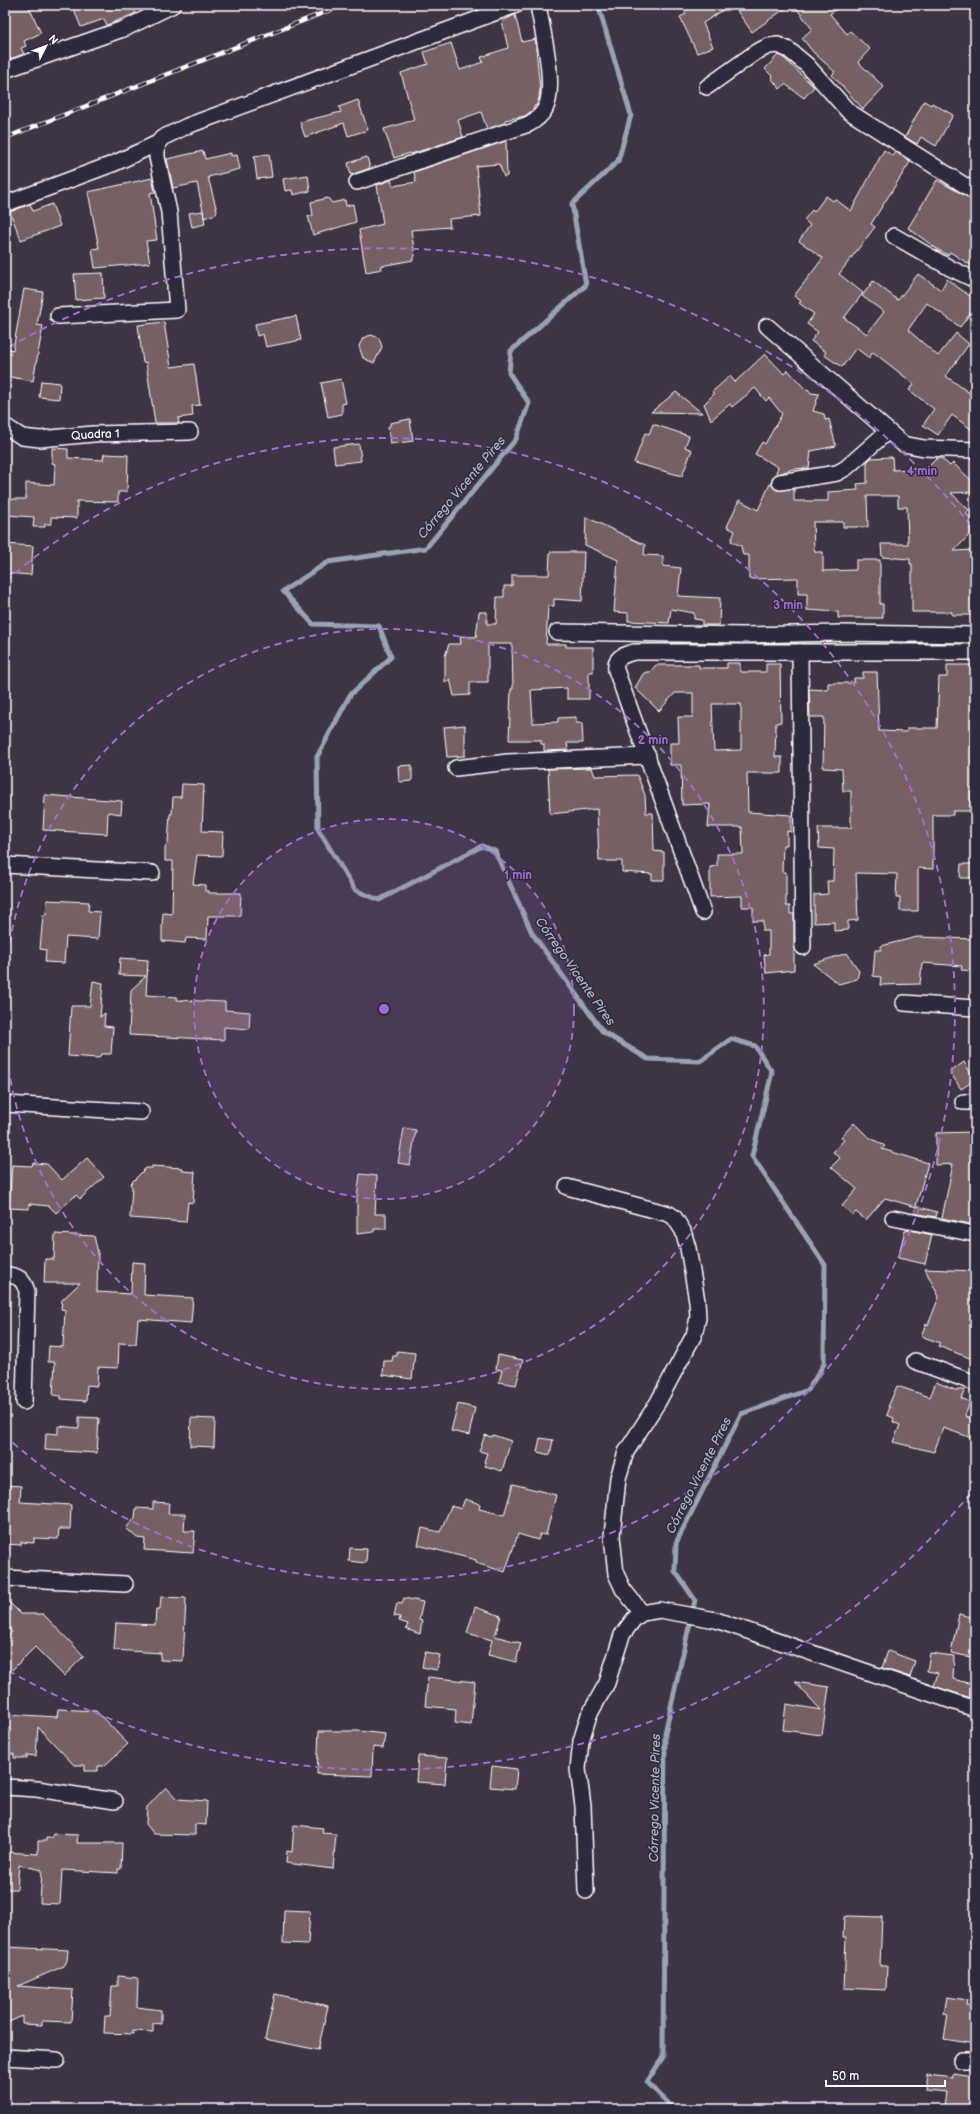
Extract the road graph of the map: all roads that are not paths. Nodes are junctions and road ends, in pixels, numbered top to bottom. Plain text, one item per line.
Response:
1 (174, 5) edge
2 (516, 5) edge
3 (538, 5) edge
4 (5, 70) edge
5 (707, 88) dead end
6 (158, 143) junction
7 (357, 182) dead end
8 (975, 192) edge
9 (5, 204) edge
10 (894, 236) dead end
11 (975, 280) edge
12 (58, 316) dead end
13 (767, 326) dead end
14 (5, 426) edge
15 (190, 432) dead end
16 (888, 432) junction
17 (975, 450) edge
18 (780, 482) dead end
19 (557, 632) dead end
20 (975, 635) edge
21 (800, 652) junction
22 (975, 652) edge
23 (648, 756) junction
24 (456, 768) dead end
25 (5, 865) edge
26 (152, 873) dead end
27 (703, 912) dead end
28 (803, 947) dead end
29 (904, 1003) dead end
30 (975, 1008) edge
31 (5, 1104) edge
32 (141, 1112) dead end
33 (567, 1187) dead end
34 (893, 1218) dead end
35 (975, 1234) edge
36 (5, 1275) edge
37 (915, 1361) dead end
38 (975, 1383) edge
39 (24, 1402) dead end
40 (5, 1578) edge
41 (125, 1584) dead end
42 (642, 1613) junction
43 (975, 1709) edge
44 (5, 1786) edge
45 (115, 1801) dead end
46 (586, 1892) dead end
47 (5, 2058) edge
48 (57, 2060) dead end

1 - 4 street
2 - 6 street
3 - 7 street
5 - 8 street
6 - 9 street
6 - 12 street
10 - 11 street
13 - 16 street
14 - 15 street, Quadra 1
16 - 17 street
16 - 18 street
19 - 20 street
21 - 22 street
21 - 23 street
21 - 28 street
23 - 24 street
23 - 27 street
25 - 26 street
29 - 30 street
31 - 32 street
33 - 42 street
34 - 35 street
36 - 39 street
37 - 38 street
40 - 41 street
42 - 43 street
42 - 46 street
44 - 45 street
47 - 48 street

